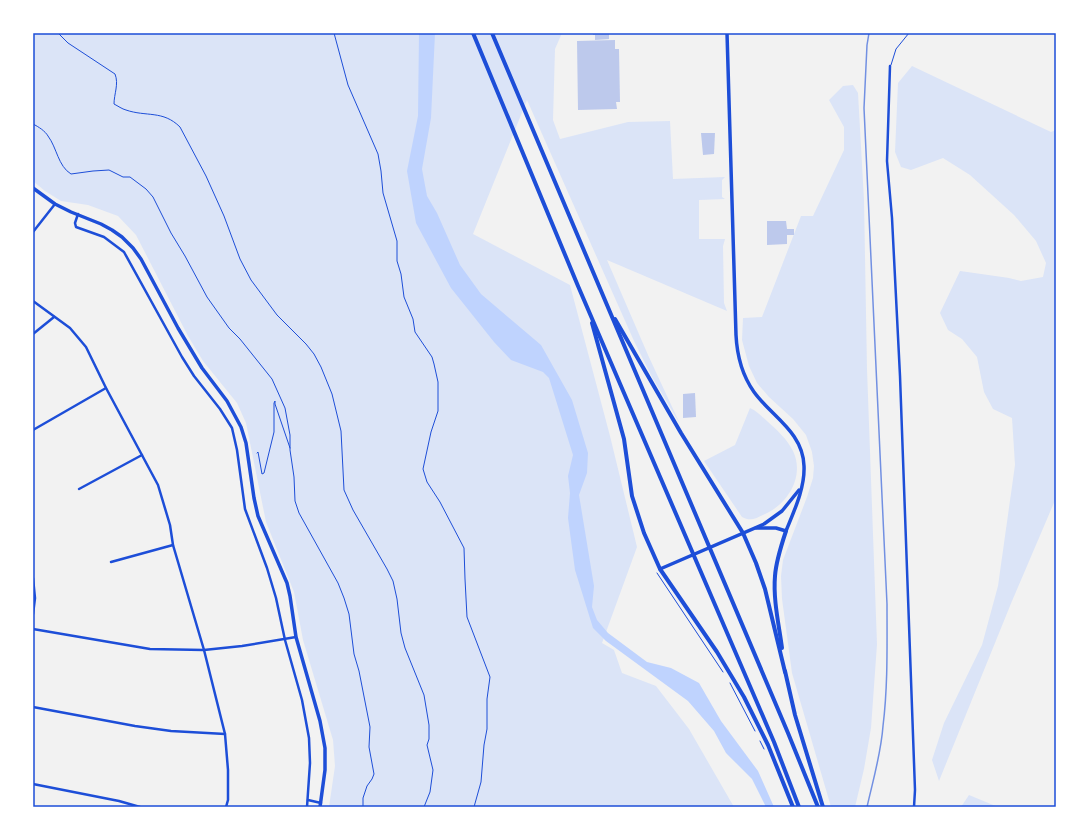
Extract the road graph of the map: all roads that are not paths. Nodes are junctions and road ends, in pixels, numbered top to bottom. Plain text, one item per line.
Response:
1 (473, 33) edge
2 (492, 33) edge
3 (727, 33) edge
4 (909, 33) edge
5 (890, 66) joint
6 (33, 188) edge
7 (55, 204) junction
8 (78, 214) junction
9 (33, 232) edge
10 (33, 301) edge
11 (606, 303) junction
12 (588, 307) junction
13 (54, 317) junction
14 (33, 334) edge
15 (106, 388) junction
16 (33, 430) edge
17 (142, 455) junction
18 (801, 488) junction
19 (79, 489) dead end
20 (756, 528) junction
21 (786, 531) junction
22 (743, 533) junction
23 (174, 545) junction
24 (111, 562) dead end
25 (660, 569) junction
26 (33, 578) edge
27 (33, 614) edge
28 (33, 629) edge
29 (296, 637) junction
30 (285, 640) junction
31 (204, 650) junction
32 (785, 672) junction
33 (33, 707) edge
34 (225, 734) junction
35 (33, 784) edge
36 (308, 800) junction
37 (321, 805) edge
38 (140, 807) edge
39 (226, 807) edge
40 (307, 807) edge
41 (793, 807) edge
42 (799, 807) edge
43 (818, 807) edge
44 (822, 807) edge
45 (914, 807) edge

1 - 12 highway
2 - 11 highway
3 - 18 main road
4 - 5 lane
5 - 45 street
6 - 7 main road
7 - 8 main road
7 - 9 street
8 - 29 main road
8 - 30 street
10 - 13 street
11 - 22 highway
11 - 43 highway
12 - 25 highway
12 - 42 highway
13 - 14 street
13 - 15 street
15 - 16 street
15 - 17 street
17 - 19 street
17 - 23 street
18 - 20 main road
18 - 21 main road
20 - 21 main road
20 - 22 main road
21 - 32 highway
22 - 25 main road
22 - 32 highway
23 - 24 street
23 - 31 street
25 - 41 highway
26 - 27 street
28 - 31 street
29 - 30 street
29 - 37 main road
30 - 31 street
30 - 36 street
31 - 34 street
32 - 44 highway
33 - 34 street
34 - 39 street
35 - 38 street
36 - 37 street
36 - 40 street

